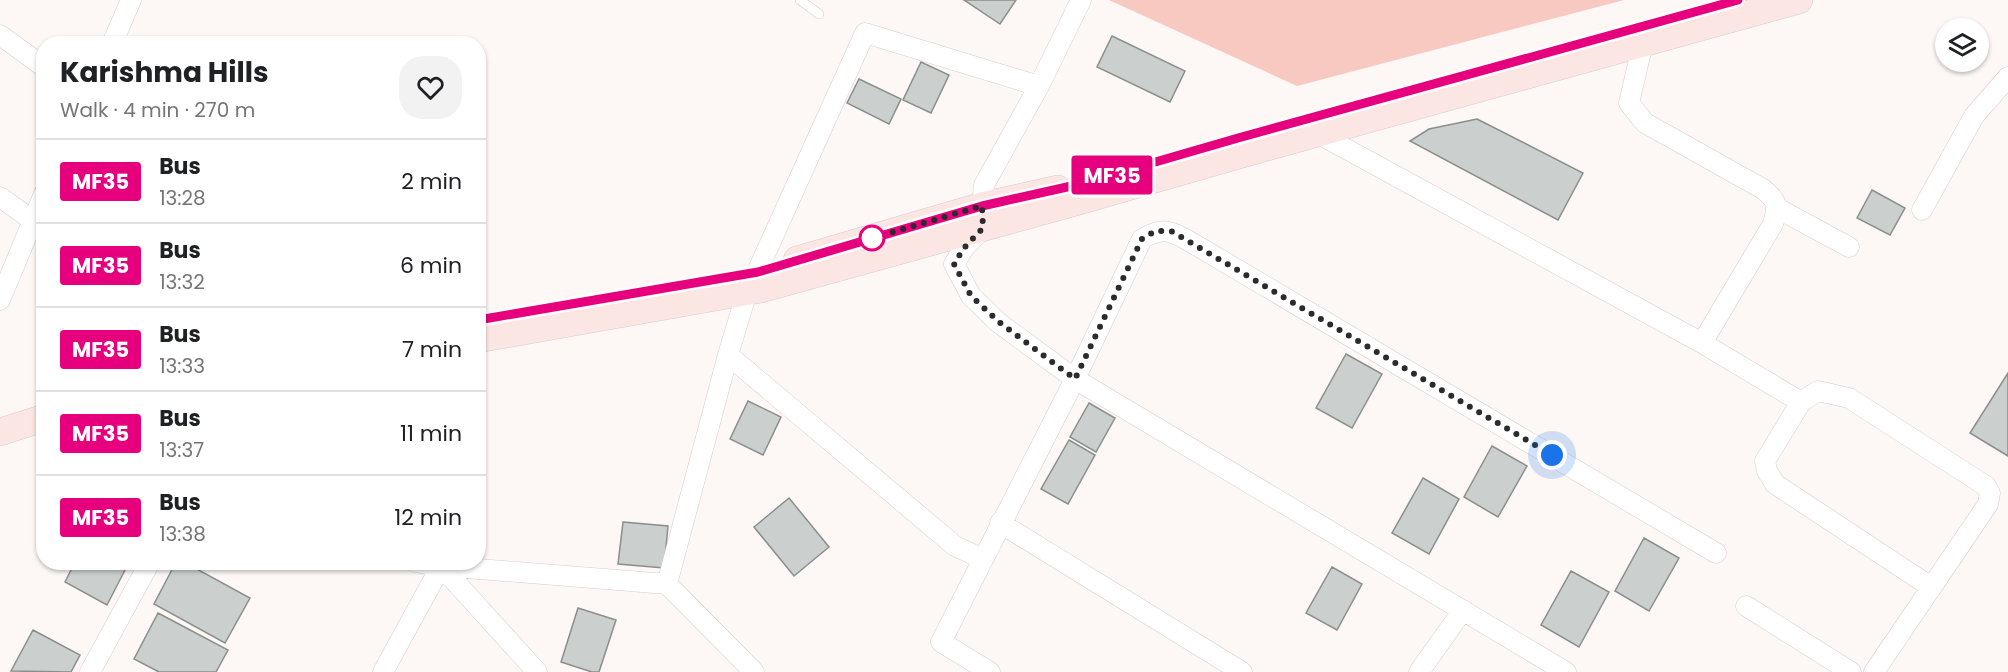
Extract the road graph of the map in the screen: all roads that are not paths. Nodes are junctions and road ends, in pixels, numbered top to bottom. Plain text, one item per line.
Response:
1 (130, 0) edge
2 (800, 0) edge
3 (1081, 0) edge
4 (1738, 0) edge
5 (1799, 0) edge
6 (819, 14) dead end
7 (0, 35) edge
8 (115, 36) edge
9 (1643, 43) junction
10 (36, 62) edge
11 (2008, 77) edge
12 (1040, 86) junction
13 (1317, 133) junction
14 (0, 197) edge
15 (1777, 208) junction
16 (1922, 210) dead end
17 (36, 211) edge
18 (982, 217) junction
19 (32, 220) junction
20 (1849, 248) dead end
21 (752, 282) junction
22 (0, 300) edge
23 (486, 319) edge
24 (486, 337) edge
25 (1702, 343) junction
26 (728, 355) junction
27 (1075, 379) junction
28 (36, 402) edge
29 (1801, 402) junction
30 (0, 413) edge
31 (36, 421) edge
32 (0, 432) edge
33 (1000, 523) junction
34 (1716, 553) dead end
35 (983, 559) junction
36 (146, 570) edge
37 (439, 570) edge
38 (445, 570) edge
39 (486, 570) edge
40 (668, 584) junction
41 (1931, 587) junction
42 (1746, 606) dead end
43 (1463, 610) junction
44 (90, 672) edge
45 (383, 672) edge
46 (537, 672) edge
47 (754, 672) edge
48 (990, 672) edge
49 (1242, 672) edge
50 (1419, 672) edge
51 (1566, 672) edge
52 (1851, 672) edge
53 (1874, 672) edge

1 - 8 street
2 - 6 lane
3 - 12 street
4 - 18 main road
5 - 9 main road
7 - 10 street
9 - 13 main road
9 - 15 street
11 - 16 street
12 - 18 street
12 - 21 street
13 - 18 main road
13 - 25 street
14 - 19 street
15 - 20 street
15 - 25 street
17 - 19 street
18 - 21 main road
18 - 27 street
19 - 22 street
21 - 23 main road
21 - 24 main road
21 - 26 street
25 - 29 street
26 - 35 street
26 - 40 street
27 - 33 street
27 - 34 street
27 - 43 street
28 - 30 main road
29 - 41 street
29 - 41 street
31 - 32 main road
33 - 35 street
33 - 49 street
35 - 48 street
36 - 44 street
37 - 45 street
38 - 46 street
39 - 40 street
40 - 47 street
41 - 53 street
42 - 52 street
43 - 50 street
43 - 51 street

